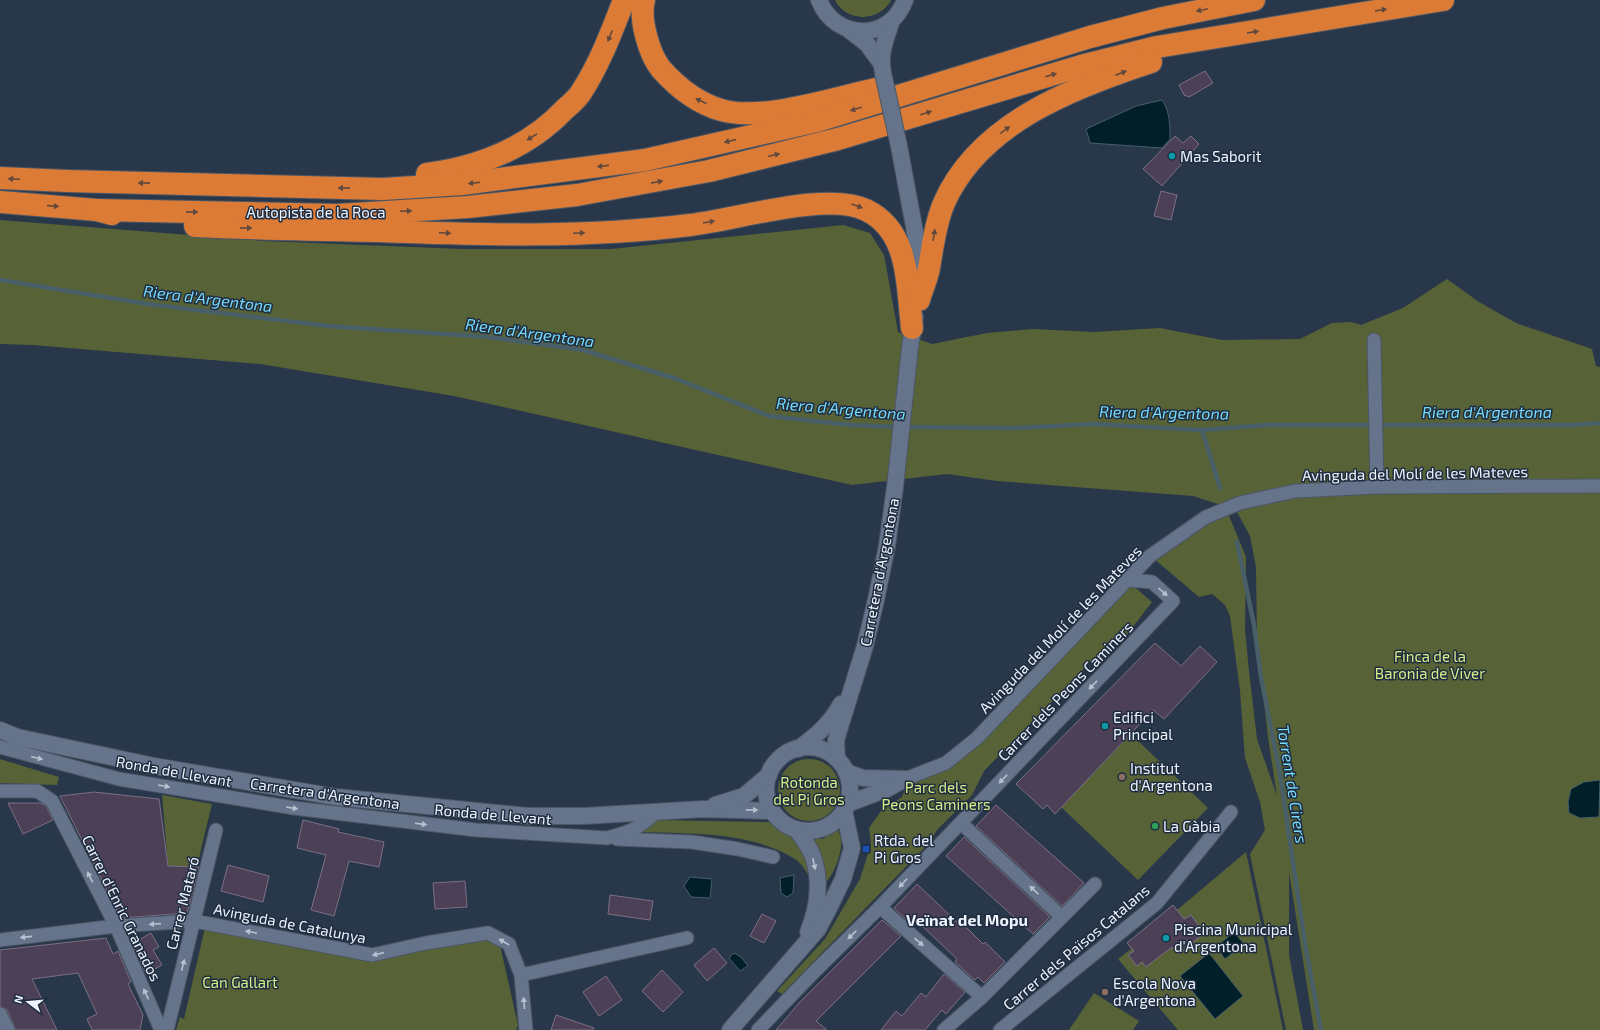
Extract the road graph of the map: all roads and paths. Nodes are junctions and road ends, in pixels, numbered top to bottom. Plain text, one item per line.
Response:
1 (624, 0) edge
2 (644, 0) edge
3 (819, 0) edge
4 (1254, 0) edge
5 (1443, 0) edge
6 (907, 2) edge
7 (892, 20) junction
8 (848, 29) junction
9 (1214, 37) junction
10 (882, 68) junction
11 (987, 68) junction
12 (0, 178) edge
13 (383, 190) junction
14 (0, 202) edge
15 (97, 210) junction
16 (919, 300) junction
17 (911, 337) junction
18 (1374, 340) dead end
19 (1600, 486) edge
20 (1377, 487) junction
21 (1128, 580) junction
22 (854, 679) junction
23 (0, 730) edge
24 (0, 747) edge
25 (798, 749) junction
26 (842, 766) junction
27 (769, 775) junction
28 (905, 779) junction
29 (0, 791) edge
30 (846, 807) junction
31 (703, 808) junction
32 (772, 811) junction
33 (1231, 812) dead end
34 (655, 813) junction
35 (961, 823) junction
36 (216, 830) dead end
37 (797, 830) junction
38 (607, 838) junction
39 (773, 857) dead end
40 (1095, 884) dead end
41 (880, 907) junction
42 (1062, 916) junction
43 (194, 921) junction
44 (116, 926) junction
45 (687, 938) dead end
46 (0, 940) edge
47 (800, 950) junction
48 (522, 975) junction
49 (982, 997) junction
50 (0, 1014) edge
51 (8, 1030) edge
52 (161, 1030) edge
53 (167, 1030) edge
54 (526, 1030) edge
55 (730, 1030) edge
56 (758, 1030) edge
57 (944, 1030) edge
58 (1000, 1030) edge

1 -> 13 highway
11 -> 2 highway
3 - 8 street
4 -> 11 highway
9 -> 5 highway
6 - 7 street
7 - 8 street
7 - 10 street
8 - 10 street
15 -> 9 highway, Autopista de la Roca
16 -> 9 highway
10 - 16 street, bridge
11 -> 13 highway, Autopista de la Roca
13 -> 12 highway, Autopista de la Roca
14 -> 15 highway
15 -> 17 highway
16 - 17 street, Carretera d'Argentona
17 - 22 street, Carretera d'Argentona
18 - 20 street
19 - 20 street, Avinguda del Molí de les Mateves
20 - 21 street, Avinguda del Molí de les Mateves
21 - 28 street, Avinguda del Molí de les Mateves
21 -> 35 street, Carrer dels Peons Caminers
22 - 25 street
22 - 26 street
23 - 34 street, Carretera d'Argentona
24 -> 38 street, Ronda de Llevant
25 - 26 street
25 - 27 street
26 - 28 street
26 - 30 street
27 - 31 street
27 - 32 street
28 - 30 street
44 -> 29 street, Carrer d'Enric Granados
30 - 37 street
30 - 47 street
31 -> 32 street
31 - 34 street, Carretera d'Argentona
32 - 37 street
33 - 58 street, Carrer dels Països Catalans
34 - 38 street, Ronda de Llevant
35 -> 41 street, Carrer dels Peons Caminers
42 -> 35 street
36 - 43 street, Carrer Mataró
37 -> 47 street
38 - 39 street, Ronda de Llevant
40 - 42 street
41 -> 49 street
41 -> 56 street, Carrer dels Peons Caminers
42 - 49 street
43 -> 44 street, Avinguda de Catalunya
48 -> 43 street, Avinguda de Catalunya
53 -> 43 street, Carrer Mataró
44 -> 46 street, Avinguda de Catalunya
52 -> 44 street, Carrer d'Enric Granados
45 - 48 street
47 - 55 street
54 -> 48 street, Avinguda de Catalunya
49 - 57 street
50 - 51 street

